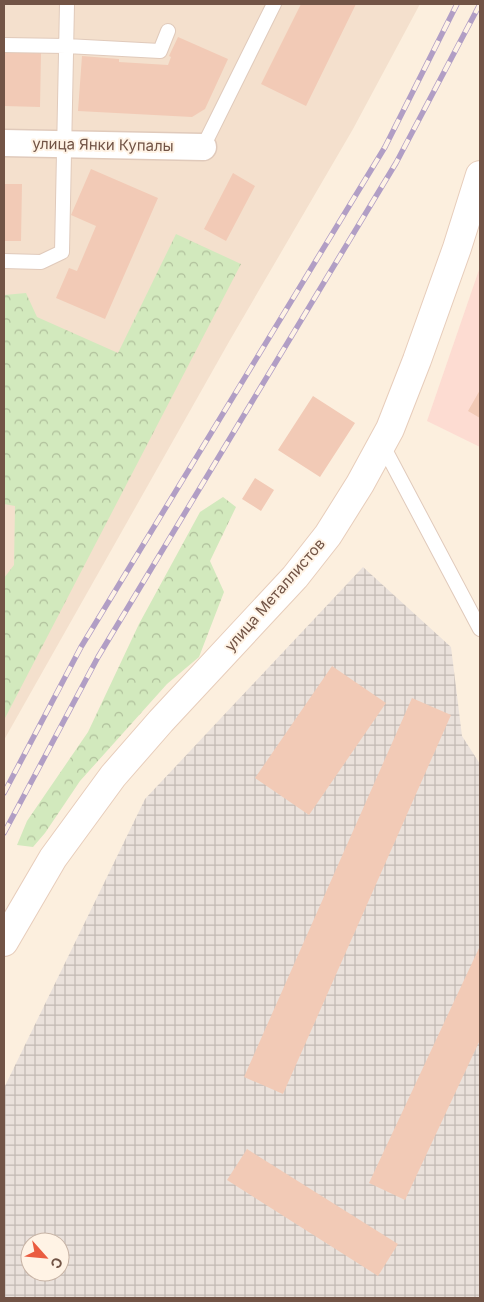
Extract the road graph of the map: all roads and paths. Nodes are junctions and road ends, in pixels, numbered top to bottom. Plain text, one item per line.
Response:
1 (67, 4) edge
2 (274, 4) edge
3 (168, 31) dead end
4 (4, 45) edge
5 (66, 46) junction
6 (4, 142) edge
7 (65, 144) junction
8 (203, 147) joint
9 (480, 175) edge
10 (4, 261) edge
11 (382, 444) junction
12 (480, 629) edge
13 (4, 942) edge

1 - 5 lane
2 - 8 lane
3 - 5 lane
4 - 5 lane
5 - 7 lane
6 - 7 street, улица Янки Купалы
7 - 8 street, улица Янки Купалы
7 - 10 lane
9 - 11 main road, улица Металлистов
11 - 12 lane
11 - 13 main road, улица Металлистов

